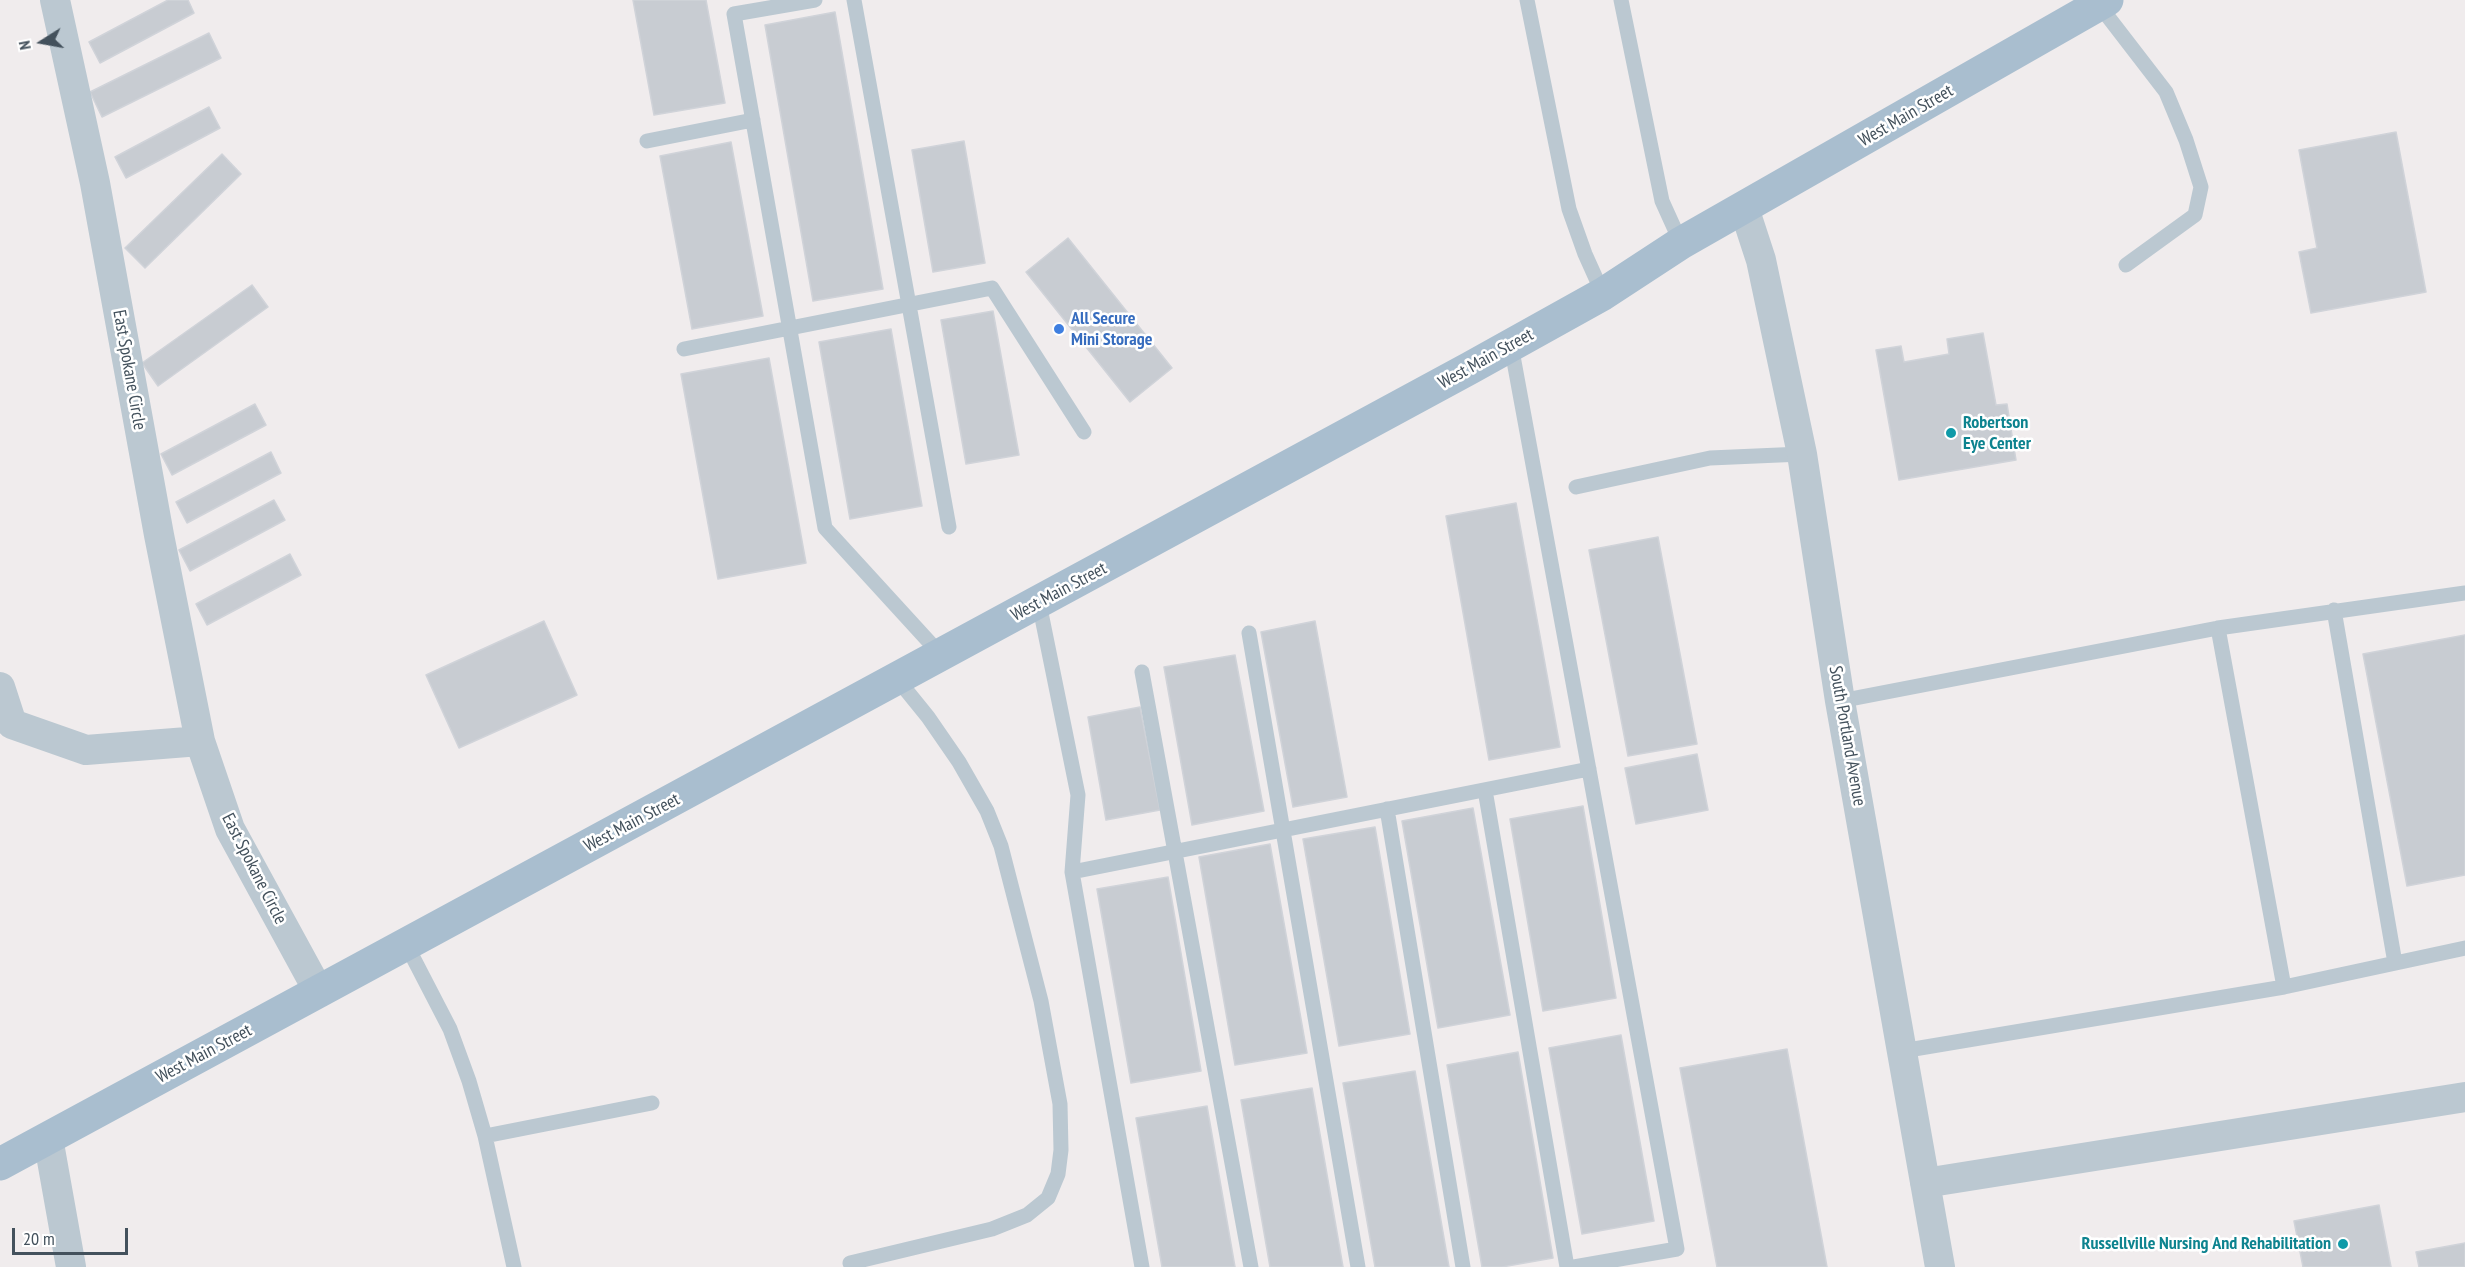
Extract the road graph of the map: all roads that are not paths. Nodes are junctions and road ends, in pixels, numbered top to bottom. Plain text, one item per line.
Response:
1 (55, 0) edge
2 (815, 0) edge
3 (854, 0) edge
4 (1527, 0) edge
5 (1621, 0) edge
6 (2103, 3) edge
7 (753, 120) junction
8 (647, 141) dead end
9 (1744, 208) junction
10 (1681, 243) junction
11 (2126, 265) dead end
12 (1603, 294) junction
13 (909, 304) junction
14 (790, 327) junction
15 (1511, 345) junction
16 (684, 349) dead end
17 (1084, 432) dead end
18 (1802, 454) junction
19 (1576, 487) dead end
20 (949, 526) dead end
21 (2465, 593) edge
22 (1040, 603) junction
23 (2334, 610) junction
24 (2218, 628) junction
25 (1248, 633) dead end
26 (942, 656) junction
27 (1142, 672) dead end
28 (898, 680) junction
29 (0, 687) edge
30 (1840, 701) junction
31 (200, 741) junction
32 (1589, 770) junction
33 (1485, 790) junction
34 (1387, 809) junction
35 (1282, 830) junction
36 (1176, 852) junction
37 (1072, 872) junction
38 (406, 944) junction
39 (2465, 948) edge
40 (2395, 963) junction
41 (2284, 987) junction
42 (319, 992) junction
43 (1902, 1051) junction
44 (2465, 1097) edge
45 (652, 1103) dead end
46 (485, 1136) junction
47 (48, 1138) junction
48 (0, 1164) edge
49 (1925, 1183) junction
50 (850, 1263) dead end
51 (71, 1267) edge
52 (514, 1267) edge
53 (1142, 1267) edge
54 (1251, 1267) edge
55 (1358, 1267) edge
56 (1463, 1267) edge
57 (1567, 1267) edge
58 (1574, 1267) edge
59 (1940, 1267) edge

1 - 31 street, East Spokane Circle
2 - 7 lane
3 - 13 lane
4 - 12 lane
5 - 10 lane
6 - 9 main road, West Main Street
6 - 11 lane
7 - 8 lane
7 - 14 lane
9 - 10 main road, West Main Street
9 - 18 street, South Portland Avenue
10 - 12 main road, West Main Street
12 - 15 main road, West Main Street
13 - 14 lane
13 - 17 lane
13 - 20 lane
14 - 16 lane
14 - 26 lane
15 - 22 main road, West Main Street
15 - 32 lane
18 - 19 lane
18 - 30 street, South Portland Avenue
21 - 23 lane
22 - 26 main road, West Main Street
22 - 37 lane
23 - 24 lane
23 - 40 lane
24 - 30 lane
24 - 41 lane
25 - 35 lane
26 - 28 main road, West Main Street
27 - 36 lane
28 - 38 main road, West Main Street
28 - 50 lane
29 - 31 street
30 - 43 street, South Portland Avenue
31 - 42 street, East Spokane Circle
32 - 33 lane
32 - 58 lane
33 - 34 lane
33 - 57 lane
34 - 35 lane
34 - 56 lane
35 - 36 lane
35 - 55 lane
36 - 37 lane
36 - 54 lane
37 - 53 lane
38 - 42 main road, West Main Street
38 - 46 lane
39 - 40 lane
40 - 41 lane
41 - 43 lane
42 - 47 main road, West Main Street
43 - 49 street, South Portland Avenue
44 - 49 street
45 - 46 lane
46 - 52 lane
47 - 48 main road, West Main Street
47 - 51 street
49 - 59 street, South Portland Avenue

